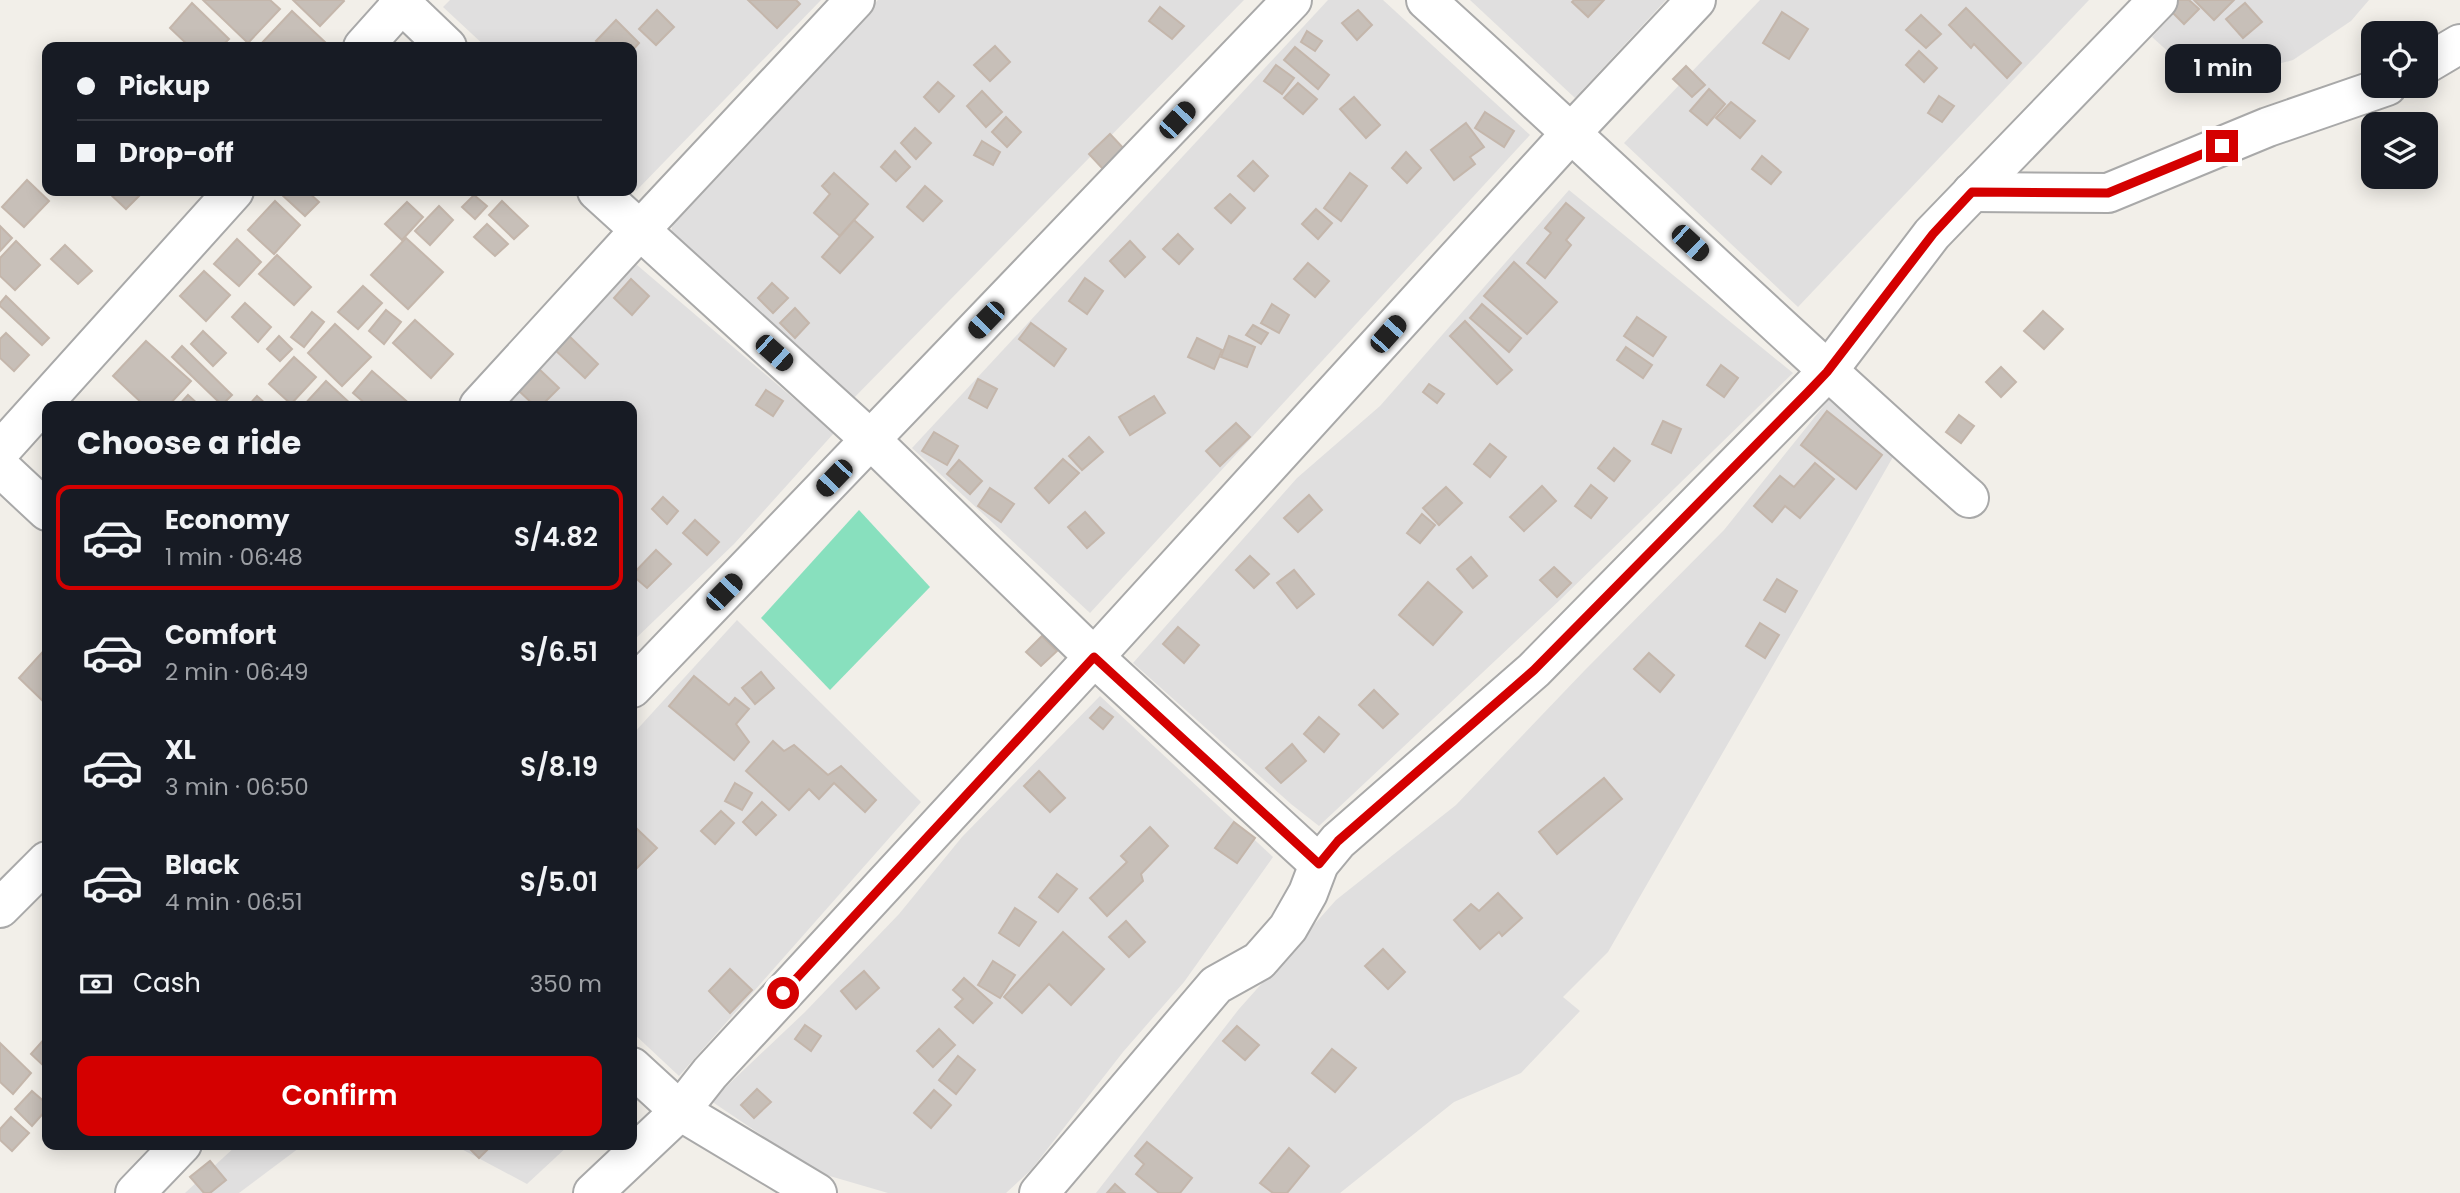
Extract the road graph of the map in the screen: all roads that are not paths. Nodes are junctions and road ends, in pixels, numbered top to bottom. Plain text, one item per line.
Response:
1 (855, 0) edge
2 (1292, 0) edge
3 (1426, 0) edge
4 (1696, 0) edge
5 (2158, 0) edge
6 (402, 1) edge
7 (367, 42) edge
8 (442, 42) edge
9 (2460, 44) edge
10 (2438, 57) edge
11 (2361, 95) edge
12 (1572, 132) junction
13 (1972, 192) junction
14 (230, 196) edge
15 (602, 196) edge
16 (639, 230) junction
17 (1827, 372) junction
18 (45, 401) edge
19 (484, 401) edge
20 (42, 404) edge
21 (871, 440) junction
22 (0, 451) edge
23 (0, 467) edge
24 (1969, 498) dead end
25 (42, 506) edge
26 (1094, 657) junction
27 (637, 683) edge
28 (1319, 864) junction
29 (42, 866) edge
30 (0, 908) edge
31 (637, 1072) edge
32 (680, 1111) junction
33 (177, 1150) edge
34 (135, 1193) edge
35 (593, 1193) edge
36 (817, 1193) edge
37 (1039, 1193) edge

1 - 16 street
2 - 21 street
3 - 12 street
4 - 12 street
5 - 13 street
6 - 7 street
6 - 8 street
9 - 10 street
11 - 13 street
12 - 17 street
12 - 26 street
13 - 17 street
14 - 18 street
15 - 16 street
16 - 19 street
16 - 21 street
17 - 24 street
17 - 28 street
20 - 22 street
21 - 26 street
21 - 27 street
23 - 25 street
26 - 28 street
26 - 32 street
28 - 37 street
29 - 30 street
31 - 32 street
32 - 35 street
32 - 36 street
33 - 34 street

